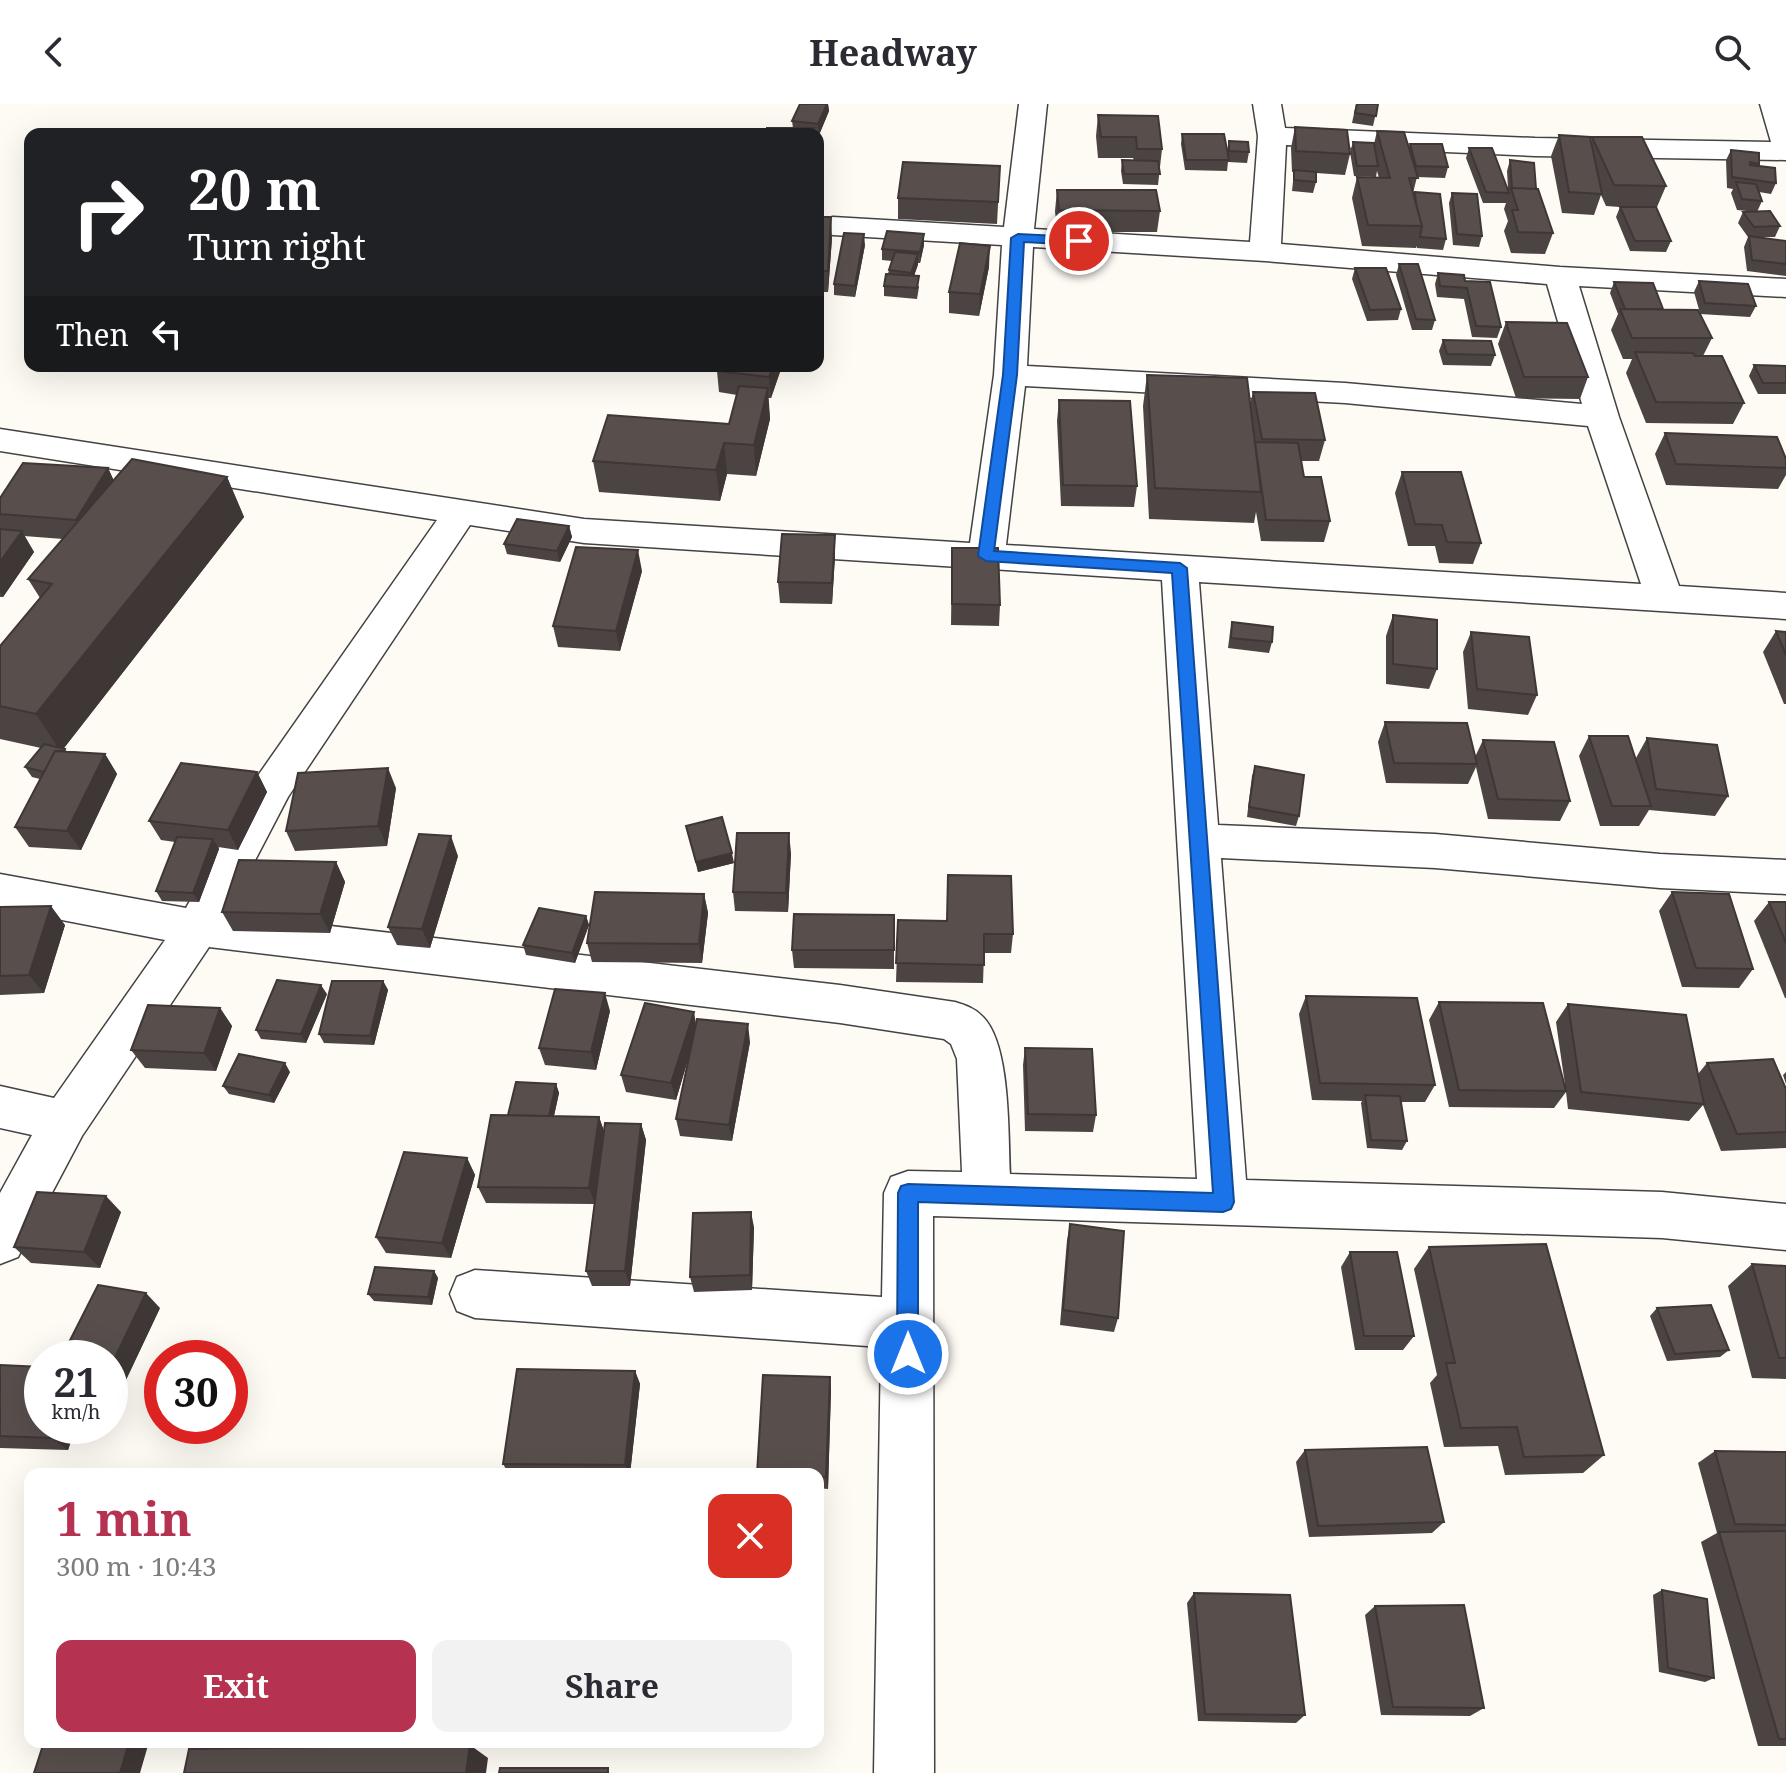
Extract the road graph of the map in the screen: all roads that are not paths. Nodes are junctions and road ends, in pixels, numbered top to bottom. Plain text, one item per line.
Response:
1 (1033, 104) edge
2 (1267, 104) edge
3 (1774, 104) edge
4 (1272, 136) junction
5 (1786, 148) edge
6 (833, 226) edge
7 (1018, 238) junction
8 (1265, 252) junction
9 (1560, 276) junction
10 (1786, 288) edge
11 (1010, 375) junction
12 (1602, 417) junction
13 (0, 440) edge
14 (461, 512) junction
15 (986, 556) junction
16 (1180, 568) junction
17 (1664, 598) junction
18 (1786, 606) edge
19 (1199, 841) junction
20 (1786, 877) edge
21 (0, 891) edge
22 (198, 928) junction
23 (0, 1107) edge
24 (65, 1121) junction
25 (987, 1195) junction
26 (1223, 1202) junction
27 (1786, 1227) edge
28 (0, 1241) edge
29 (475, 1294) dead end
30 (908, 1324) junction
31 (904, 1773) edge

1 - 7 street
2 - 4 street
3 - 5 street
4 - 5 street
4 - 8 street
6 - 7 street
7 - 8 street
7 - 11 street
8 - 9 street
9 - 10 street
9 - 12 street
11 - 12 street
11 - 15 street
12 - 17 street
13 - 14 street
14 - 15 street
14 - 22 street
15 - 16 street
16 - 17 street
16 - 19 street
17 - 18 street
19 - 20 street
19 - 26 street
21 - 22 street
22 - 24 street
22 - 25 street
23 - 24 street
24 - 28 street
25 - 26 street
25 - 30 street
26 - 27 street
29 - 30 street
30 - 31 street

